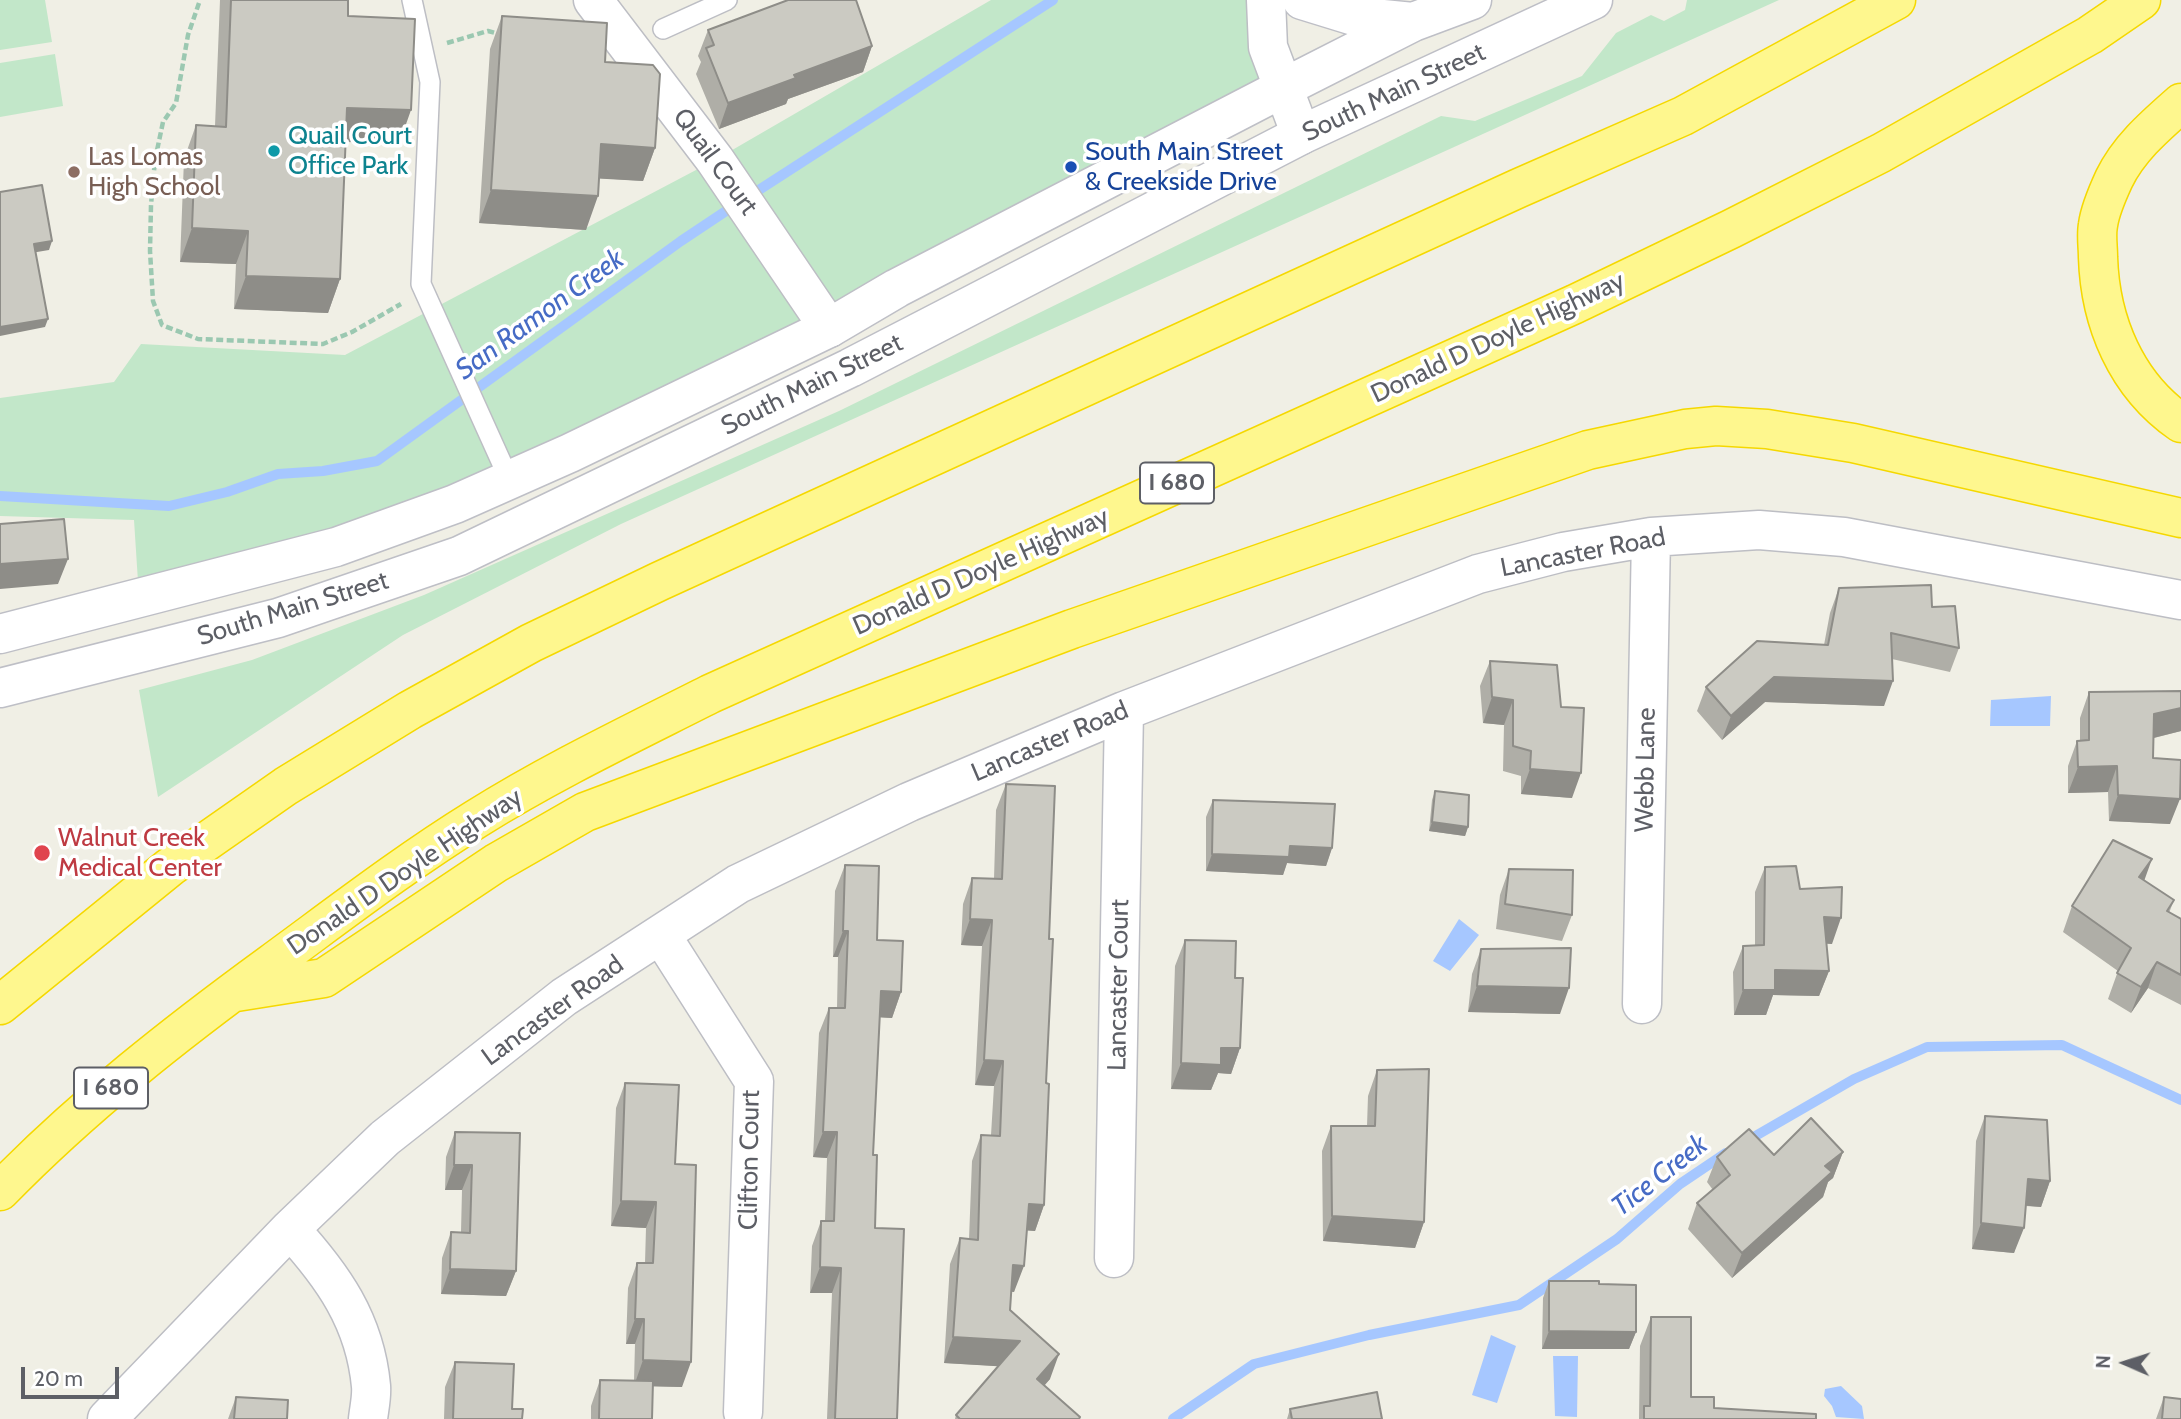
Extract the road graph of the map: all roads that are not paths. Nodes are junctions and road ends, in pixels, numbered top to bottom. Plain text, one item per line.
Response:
1 (412, 0) edge
2 (593, 0) edge
3 (727, 0) edge
4 (1266, 0) edge
5 (1302, 0) edge
6 (1472, 0) edge
7 (1593, 0) edge
8 (1896, 0) edge
9 (2141, 0) edge
10 (1413, 22) junction
11 (663, 29) dead end
12 (1283, 88) junction
13 (2181, 103) edge
14 (1301, 135) junction
15 (829, 328) junction
16 (2181, 423) edge
17 (509, 480) junction
18 (2181, 517) edge
19 (1651, 537) junction
20 (2181, 600) edge
21 (0, 634) edge
22 (0, 688) edge
23 (1124, 711) junction
24 (661, 935) junction
25 (230, 993) junction
26 (1642, 1004) dead end
27 (0, 1005) edge
28 (0, 1191) edge
29 (290, 1228) junction
30 (1114, 1258) dead end
31 (743, 1412) dead end
32 (107, 1419) edge
33 (368, 1419) edge

1 - 17 lane
2 - 15 street, Quail Court
3 - 11 lane
4 - 12 street
5 - 10 street
6 - 10 street, South Main Street
7 - 14 street, South Main Street
8 - 27 highway
9 - 25 highway, Donald D Doyle Highway / I 680
10 - 12 street, South Main Street
12 - 14 street
12 - 15 street, South Main Street
13 - 16 highway
14 - 22 street, South Main Street
15 - 17 street, South Main Street
17 - 21 street, South Main Street
18 - 25 highway
19 - 20 street, Lancaster Road
19 - 23 street, Lancaster Road
19 - 26 street, Webb Lane
23 - 24 street, Lancaster Road
23 - 30 street, Lancaster Court
24 - 29 street, Lancaster Road
24 - 31 street, Clifton Court
25 - 28 highway, Donald D Doyle Highway / I 680
29 - 32 street, Lancaster Road
29 - 33 street

